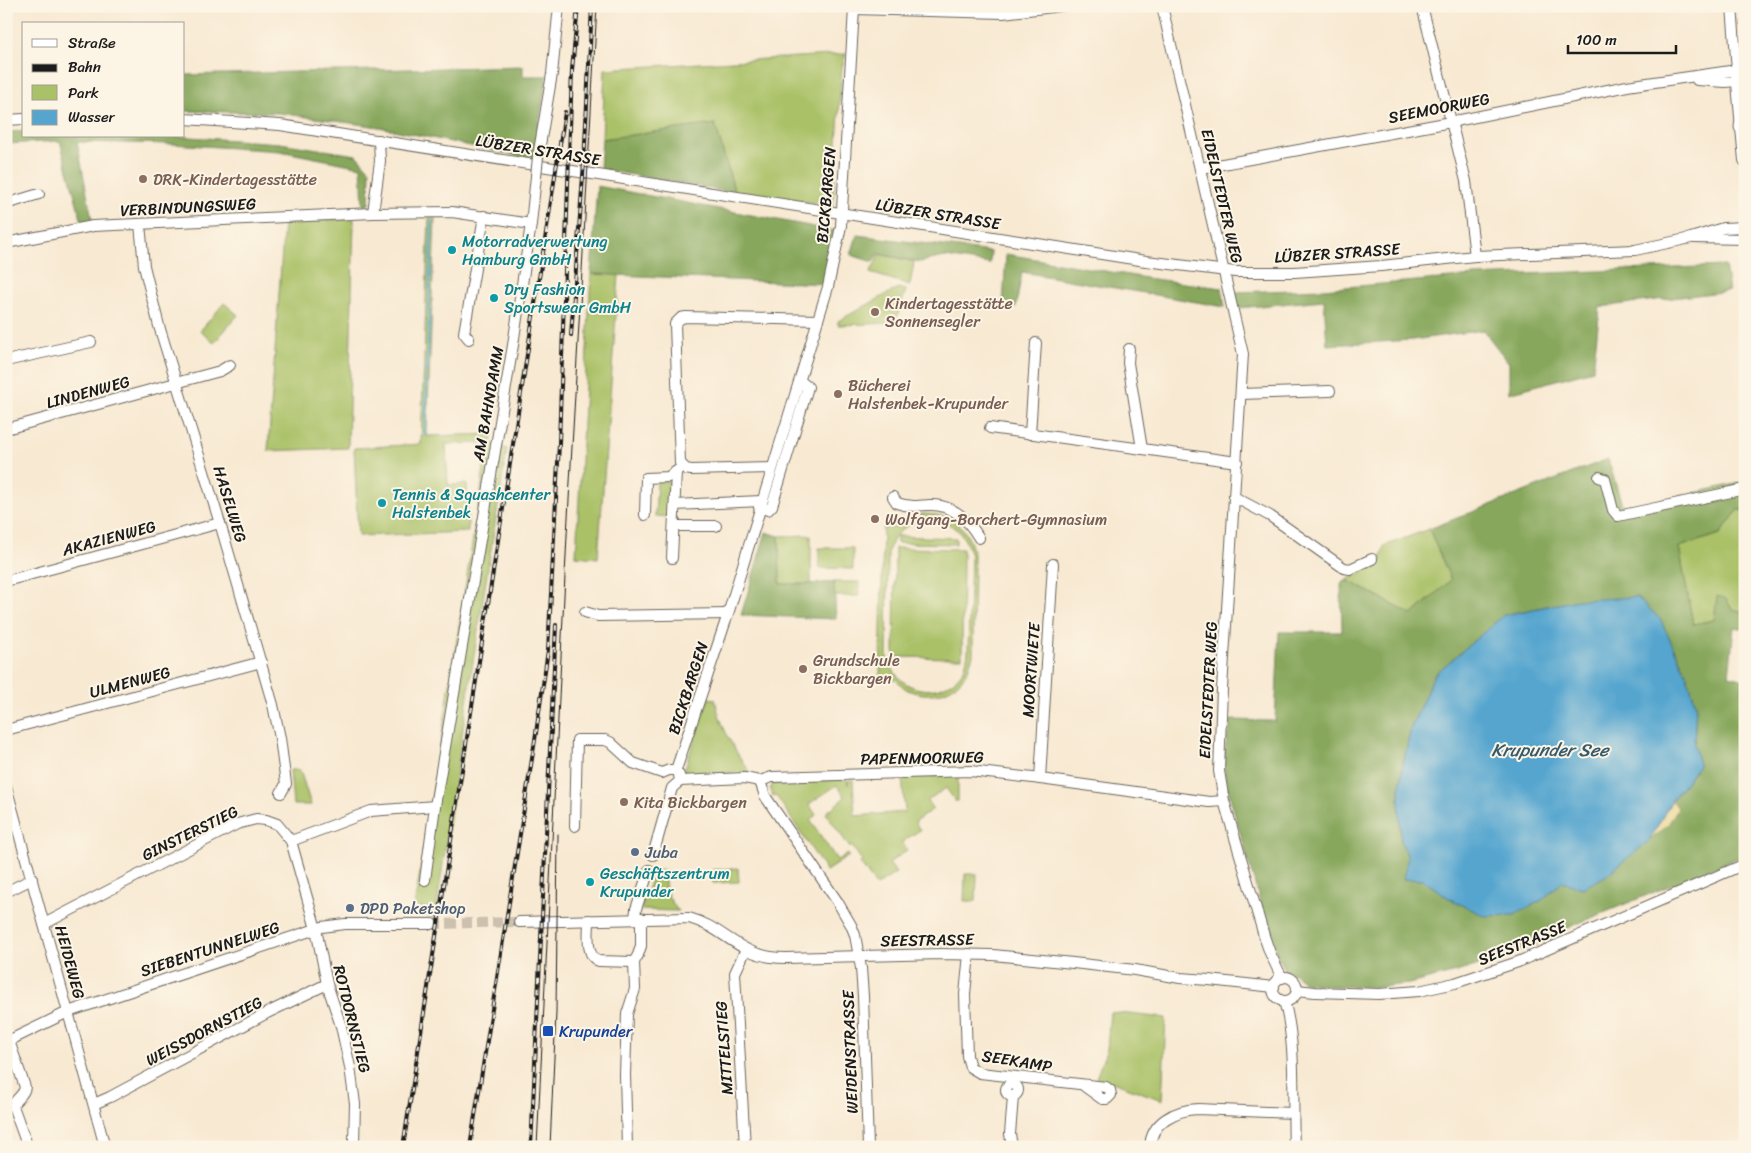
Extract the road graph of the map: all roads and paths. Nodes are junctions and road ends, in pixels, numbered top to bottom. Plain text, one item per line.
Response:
1 (559, 6) edge
2 (1061, 6) edge
3 (1162, 6) edge
4 (1422, 6) edge
5 (1732, 6) edge
6 (854, 8) edge
7 (1741, 75) edge
8 (1745, 108) edge
9 (185, 119) edge
10 (6, 120) edge
11 (22, 120) edge
12 (1451, 122) junction
13 (1742, 127) junction
14 (379, 140) junction
15 (1745, 160) edge
16 (1201, 168) junction
17 (39, 194) dead end
18 (6, 204) edge
19 (373, 213) junction
20 (842, 214) junction
21 (484, 216) junction
22 (140, 224) junction
23 (531, 224) junction
24 (1745, 227) edge
25 (1691, 238) junction
26 (1745, 239) edge
27 (6, 243) edge
28 (1475, 256) junction
29 (1223, 271) junction
30 (818, 320) junction
31 (469, 339) dead end
32 (91, 342) dead end
33 (1036, 343) dead end
34 (1128, 349) dead end
35 (6, 361) edge
36 (230, 365) dead end
37 (800, 382) junction
38 (177, 383) junction
39 (1330, 392) dead end
40 (1241, 394) junction
41 (990, 428) dead end
42 (6, 429) edge
43 (1030, 434) junction
44 (1142, 449) junction
45 (1237, 462) junction
46 (772, 468) junction
47 (679, 469) junction
48 (1599, 477) dead end
49 (1745, 489) edge
50 (893, 497) dead end
51 (1234, 497) junction
52 (760, 504) junction
53 (674, 505) junction
54 (645, 515) dead end
55 (220, 523) junction
56 (674, 526) junction
57 (716, 526) dead end
58 (979, 538) dead end
59 (672, 558) dead end
60 (1372, 559) dead end
61 (1053, 564) dead end
62 (6, 581) edge
63 (585, 612) dead end
64 (728, 614) junction
65 (261, 662) junction
66 (6, 730) edge
67 (676, 770) junction
68 (1040, 778) junction
69 (680, 781) junction
70 (760, 781) junction
71 (6, 786) edge
72 (282, 793) dead end
73 (1224, 801) junction
74 (435, 806) junction
75 (575, 826) dead end
76 (291, 841) junction
77 (653, 855) dead end
78 (1745, 864) edge
79 (648, 870) dead end
80 (32, 879) junction
81 (425, 880) dead end
82 (6, 892) edge
83 (638, 918) junction
84 (589, 920) junction
85 (519, 922) tunnel mouth
86 (44, 924) junction
87 (432, 924) tunnel mouth
88 (316, 929) junction
89 (746, 950) junction
90 (969, 954) junction
91 (859, 956) junction
92 (634, 962) junction
93 (1282, 978) junction
94 (327, 984) junction
95 (1274, 987) junction
96 (1297, 990) junction
97 (1284, 1001) junction
98 (68, 1012) junction
99 (8, 1042) edge
100 (1014, 1081) junction
101 (1084, 1086) dead end
102 (94, 1104) junction
103 (1292, 1113) junction
104 (26, 1142) dead end
105 (105, 1147) edge
106 (352, 1147) edge
107 (627, 1147) edge
108 (746, 1147) edge
109 (868, 1147) edge
110 (1012, 1147) edge
111 (1150, 1147) edge
112 (1294, 1147) edge

1 - 23 street, AM BAHNDAMM, bridge
2 - 6 street
3 - 16 street, EIDELSTEDTER WEG
4 - 12 street
5 - 7 street
6 - 20 street, BICKBARGEN
7 - 12 street, SEEMOORWEG
7 - 13 main road
8 - 13 highway
9 - 14 street, LÜBZER STRASSE
10 - 11 street
12 - 16 street, SEEMOORWEG
12 - 28 street
13 - 15 main road
14 - 19 street
14 - 20 street, LÜBZER STRASSE
16 - 29 street, EIDELSTEDTER WEG
17 - 18 street
19 - 21 street, VERBINDUNGSWEG
19 - 22 street, VERBINDUNGSWEG
20 - 29 street, LÜBZER STRASSE
20 - 30 street, BICKBARGEN
21 - 23 street, VERBINDUNGSWEG
21 - 31 street
22 - 27 street, VERBINDUNGSWEG
22 - 38 street, HASELWEG
23 - 74 street, AM BAHNDAMM
24 - 25 street, LÜBZER STRASSE
25 - 26 street, LÜBZER STRASSE
25 - 28 street, LÜBZER STRASSE
28 - 29 street, LÜBZER STRASSE
29 - 40 street, EIDELSTEDTER WEG
30 - 37 street, BICKBARGEN
30 - 47 street
32 - 35 street
33 - 43 street
34 - 44 street
36 - 38 street, LINDENWEG
37 - 46 street, BICKBARGEN
37 - 52 street, BICKBARGEN
38 - 42 street, LINDENWEG
38 - 55 street, HASELWEG
39 - 40 street
40 - 45 street, EIDELSTEDTER WEG
41 - 43 street
43 - 44 street
44 - 45 street
45 - 51 street, EIDELSTEDTER WEG
46 - 47 street
46 - 52 street, BICKBARGEN
47 - 53 street
47 - 54 street
48 - 49 street
50 - 58 street
51 - 60 street
51 - 73 street, EIDELSTEDTER WEG
52 - 53 street
52 - 64 street, BICKBARGEN
53 - 56 street
55 - 62 street, AKAZIENWEG
55 - 65 street, HASELWEG
56 - 57 street
56 - 59 street
61 - 68 street, MOORTWIETE
63 - 64 street
64 - 67 street, BICKBARGEN
65 - 66 street, ULMENWEG
65 - 72 street, HASELWEG
67 - 69 street
67 - 75 street
68 - 70 street, PAPENMOORWEG
68 - 73 street, PAPENMOORWEG
69 - 70 street, PAPENMOORWEG
69 - 77 street
70 - 91 street, WEIDENSTRASSE
71 - 80 street, HEIDEWEG
73 - 93 street, EIDELSTEDTER WEG
74 - 76 street
74 - 81 street, AM BAHNDAMM
76 - 86 street, GINSTERSTIEG
76 - 88 street, GINSTERSTIEG
78 - 96 street, SEESTRASSE
79 - 83 street
80 - 82 street
80 - 86 street, HEIDEWEG
83 - 84 street, SEESTRASSE
83 - 89 street, SEESTRASSE
83 - 92 street
84 - 85 street, SEESTRASSE
84 - 92 street
86 - 98 street, HEIDEWEG
87 - 88 street, SIEBENTUNNELWEG
88 - 94 street, ROTDORNSTIEG
88 - 98 street, SIEBENTUNNELWEG
89 - 91 street, SEESTRASSE
89 - 108 street, MITTELSTIEG
90 - 91 street, SEESTRASSE
90 - 95 street, SEESTRASSE
90 - 100 street, SEEKAMP
91 - 109 street, WEIDENSTRASSE
92 - 107 street
93 - 95 street
93 - 96 street
94 - 102 street, WEISSDORNSTIEG
94 - 106 street, ROTDORNSTIEG
95 - 97 street
96 - 97 street
97 - 103 street
98 - 99 street, SIEBENTUNNELWEG
98 - 102 street, HEIDEWEG
99 - 104 street
100 - 101 street, SEEKAMP
100 - 110 street
102 - 105 street, HEIDEWEG
103 - 111 street
103 - 112 street

